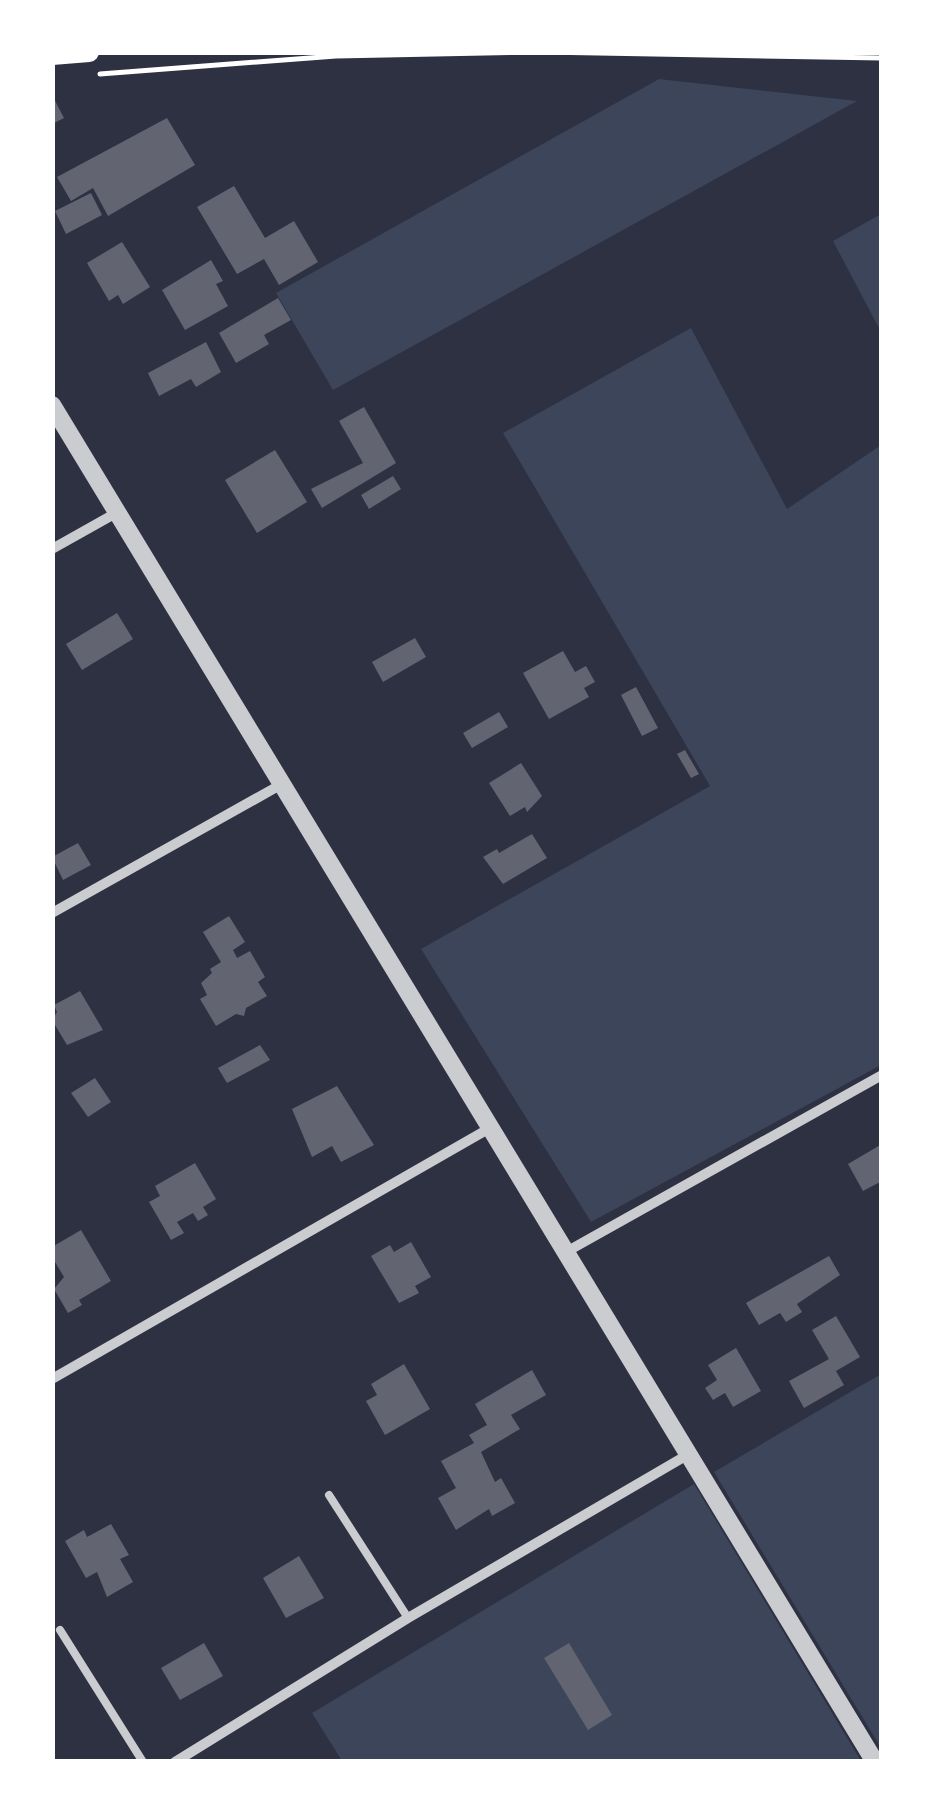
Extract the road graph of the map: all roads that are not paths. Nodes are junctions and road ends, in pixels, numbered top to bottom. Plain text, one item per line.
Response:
1 (89, 52) edge
2 (52, 55) edge
3 (52, 405) edge
4 (118, 512) junction
5 (52, 549) edge
6 (282, 784) junction
7 (52, 914) edge
8 (882, 1075) edge
9 (490, 1128) junction
10 (566, 1252) junction
11 (52, 1379) edge
12 (689, 1454) junction
13 (329, 1495) dead end
14 (408, 1618) junction
15 (60, 1630) dead end
16 (143, 1762) edge
17 (175, 1762) edge
18 (875, 1762) edge

1 - 2 main road
3 - 4 street
4 - 5 street
4 - 6 street
6 - 7 street
6 - 9 street
8 - 10 street
9 - 10 street
9 - 11 street
10 - 12 street
12 - 14 street
12 - 18 street
13 - 14 lane
14 - 17 street
15 - 16 lane

